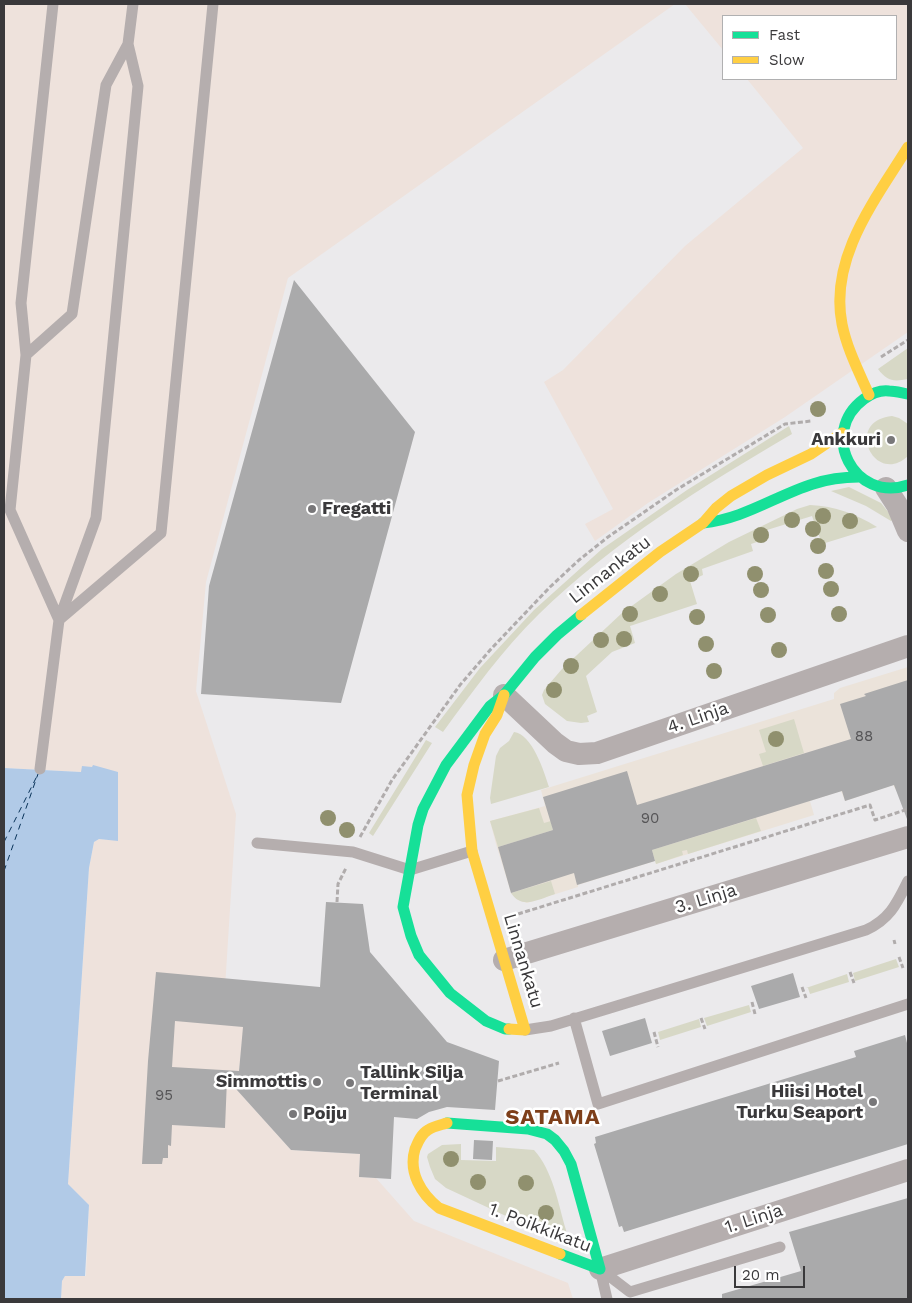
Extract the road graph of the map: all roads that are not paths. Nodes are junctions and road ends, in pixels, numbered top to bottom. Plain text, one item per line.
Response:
1 (53, 4) edge
2 (133, 4) edge
3 (213, 4) edge
4 (128, 44) junction
5 (908, 147) edge
6 (26, 355) junction
7 (906, 392) edge
8 (869, 395) junction
9 (842, 433) junction
10 (859, 477) junction
11 (908, 484) edge
12 (886, 488) junction
13 (703, 523) junction
14 (908, 531) edge
15 (59, 620) junction
16 (908, 646) edge
17 (504, 695) junction
18 (40, 769) dead end
19 (908, 837) edge
20 (257, 843) dead end
21 (472, 851) junction
22 (410, 870) junction
23 (908, 881) edge
24 (504, 960) junction
25 (908, 1004) edge
26 (574, 1018) junction
27 (526, 1030) junction
28 (908, 1170) edge
29 (780, 1247) dead end
30 (600, 1269) junction
31 (607, 1299) edge

1 - 6 lane
2 - 4 lane
3 - 15 lane
4 - 6 lane
4 - 15 lane
5 - 8 main road
6 - 15 lane
7 - 8 main road
8 - 9 main road
9 - 10 main road
9 - 13 main road, Linnankatu
10 - 12 main road
10 - 13 main road, Linnankatu
11 - 12 main road
12 - 14 street
13 - 17 main road, Linnankatu
15 - 18 lane
16 - 17 street, 4. Linja
17 - 21 main road, Linnankatu
17 - 22 main road, Linnankatu
19 - 24 street, 3. Linja
20 - 22 lane
21 - 22 lane
21 - 24 main road, Linnankatu
22 - 27 main road, Linnankatu
23 - 26 lane
24 - 27 main road, Linnankatu
25 - 26 lane
26 - 27 lane
28 - 30 street, 1. Linja
29 - 30 lane
30 - 30 main road, 1. Poikkikatu
30 - 31 lane

